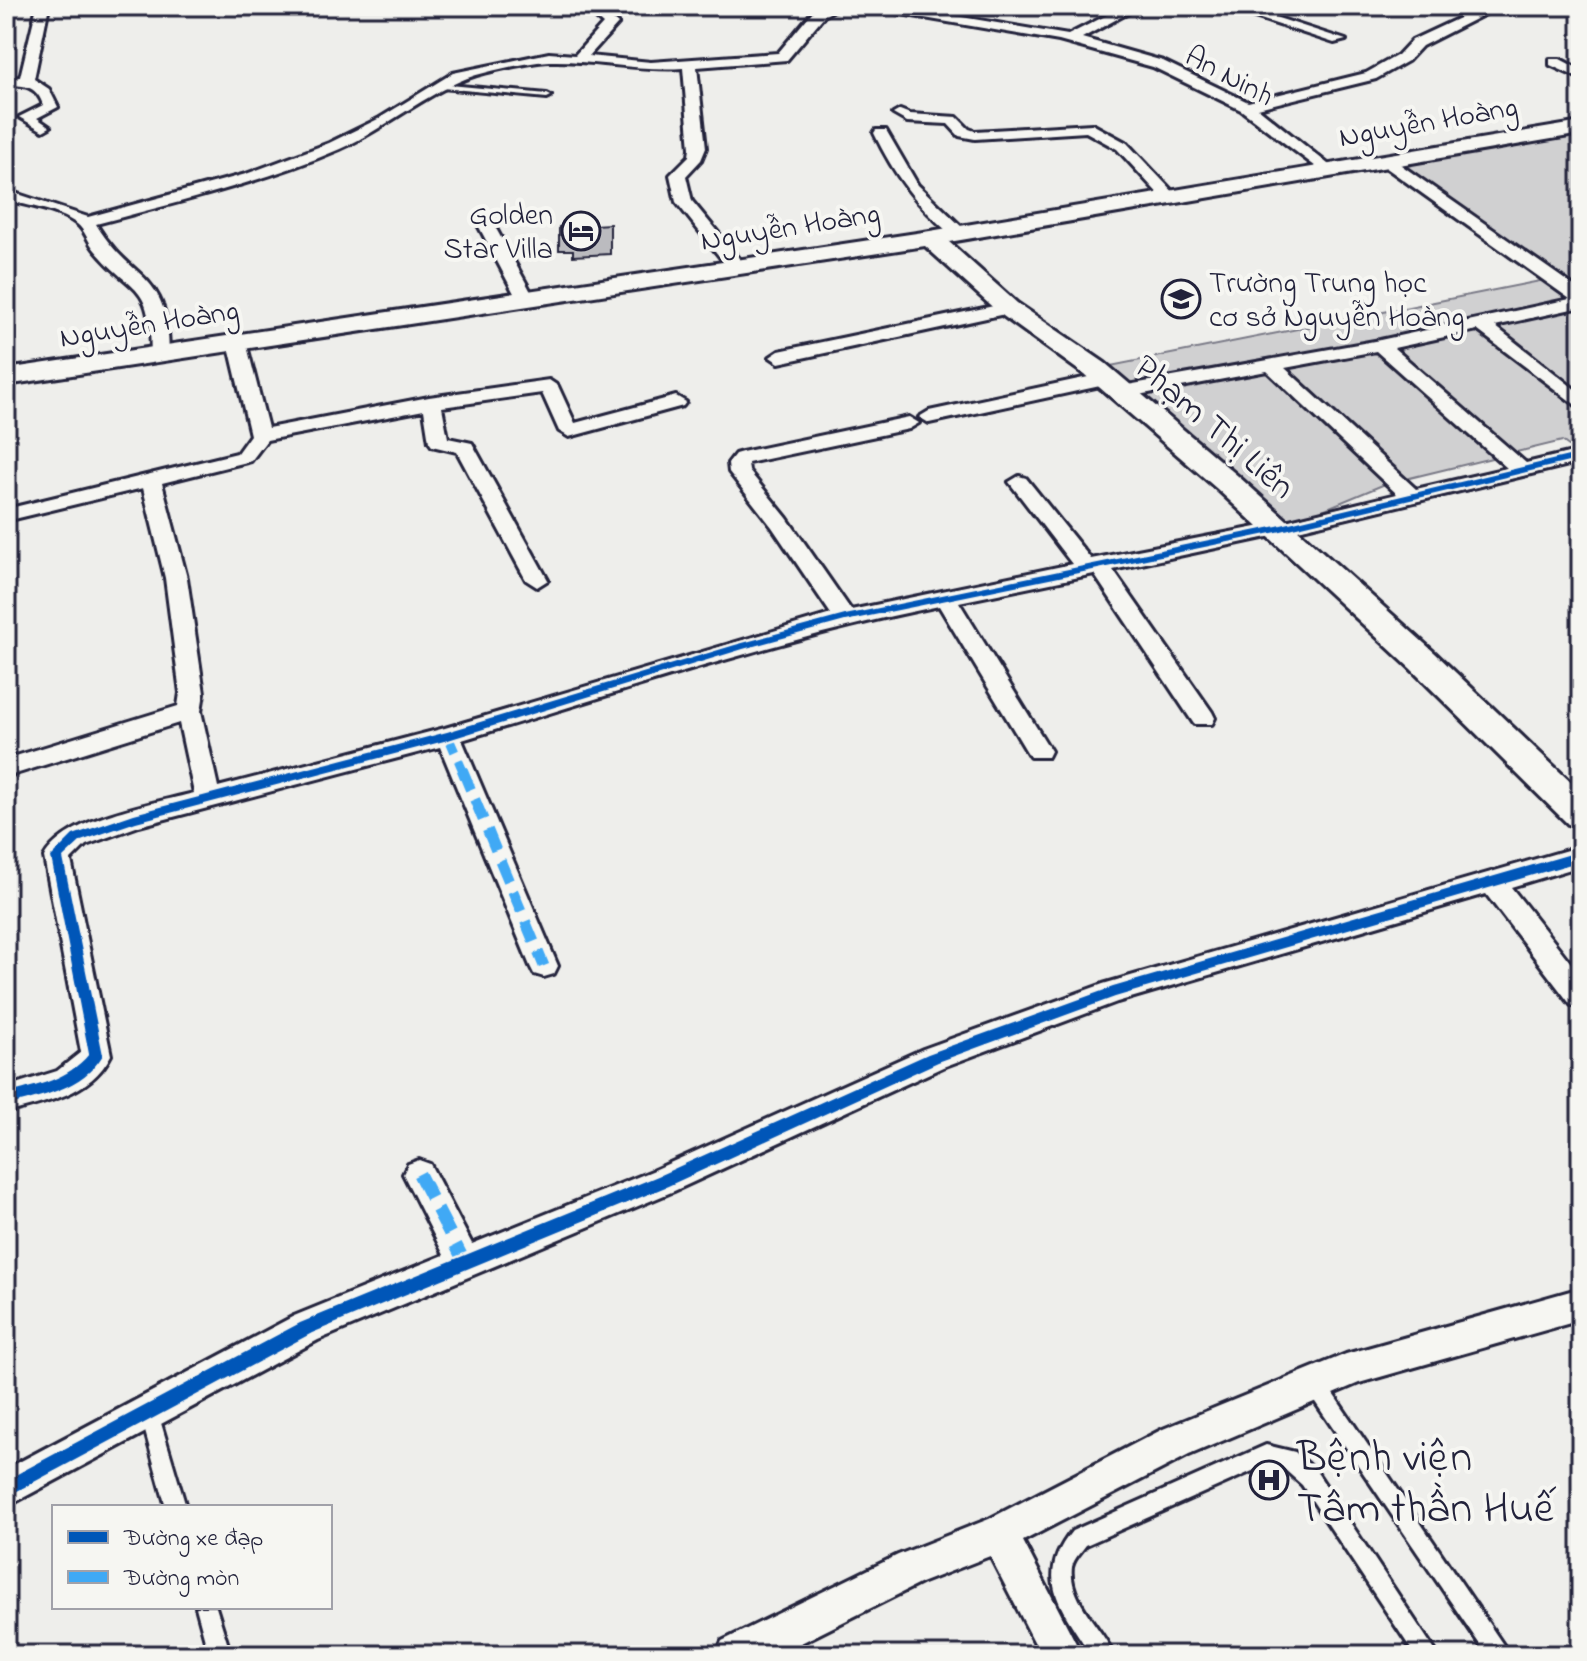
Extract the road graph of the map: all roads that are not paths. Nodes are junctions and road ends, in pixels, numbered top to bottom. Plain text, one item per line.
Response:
1 (43, 6) edge
2 (588, 6) edge
3 (835, 6) edge
4 (860, 6) edge
5 (1095, 6) edge
6 (1227, 6) edge
7 (1442, 6) edge
8 (1495, 6) edge
9 (1128, 9) edge
10 (947, 12) edge
11 (1476, 16) junction
12 (1072, 38) junction
13 (1339, 40) dead end
14 (578, 60) junction
15 (1555, 62) dead end
16 (690, 64) junction
17 (1581, 75) edge
18 (27, 79) junction
19 (6, 82) edge
20 (442, 86) junction
21 (547, 96) dead end
22 (1246, 107) junction
23 (900, 114) dead end
24 (43, 127) dead end
25 (1581, 128) edge
26 (881, 133) dead end
27 (1386, 161) junction
28 (1328, 171) junction
29 (6, 195) edge
30 (1170, 197) junction
31 (86, 222) junction
32 (486, 225) dead end
33 (944, 235) junction
34 (737, 267) junction
35 (526, 299) junction
36 (1581, 300) edge
37 (1008, 308) junction
38 (1481, 324) junction
39 (237, 342) junction
40 (1380, 345) junction
41 (160, 354) junction
42 (779, 357) dead end
43 (1271, 365) junction
44 (6, 377) edge
45 (1114, 386) junction
46 (676, 402) dead end
47 (429, 403) junction
48 (1581, 403) edge
49 (260, 435) junction
50 (1581, 456) edge
51 (1519, 468) junction
52 (151, 480) junction
53 (1019, 482) dead end
54 (1410, 495) junction
55 (6, 515) edge
56 (1277, 529) junction
57 (1092, 566) junction
58 (537, 580) dead end
59 (944, 595) junction
60 (845, 618) junction
61 (189, 711) junction
62 (1203, 718) dead end
63 (448, 736) junction
64 (1039, 751) dead end
65 (6, 768) edge
66 (208, 799) junction
67 (1581, 814) edge
68 (1581, 856) edge
69 (1493, 883) junction
70 (544, 966) dead end
71 (1581, 997) edge
72 (6, 1100) edge
73 (419, 1174) dead end
74 (465, 1263) junction
75 (1581, 1304) edge
76 (1316, 1386) junction
77 (149, 1413) junction
78 (6, 1489) edge
79 (175, 1505) edge
80 (999, 1534) junction
81 (207, 1609) edge
82 (220, 1655) edge
83 (736, 1655) edge
84 (1062, 1655) edge
85 (1103, 1655) edge
86 (1427, 1655) edge
87 (1499, 1655) edge

1 - 18 street
2 - 14 street
3 - 16 street
4 - 10 street, An Ninh
5 - 9 street
6 - 13 street
7 - 11 lane
8 - 11 street
9 - 12 street
10 - 12 street, An Ninh
11 - 22 street
12 - 22 street, An Ninh
14 - 16 street
14 - 20 street
15 - 17 street
16 - 34 street
18 - 19 street
18 - 24 street
20 - 21 lane
20 - 31 street
22 - 28 street, An Ninh
23 - 30 street
25 - 27 street, Nguyễn Hoàng
26 - 33 street
27 - 28 street, Nguyễn Hoàng
27 - 36 street
28 - 30 street, Nguyễn Hoàng
29 - 31 street
30 - 33 street, Nguyễn Hoàng
31 - 41 street
32 - 35 street
33 - 34 street, Nguyễn Hoàng
33 - 37 street, Phạm Thị Liên
34 - 35 street, Nguyễn Hoàng
35 - 39 street, Nguyễn Hoàng
36 - 38 street
37 - 42 street
37 - 45 street, Phạm Thị Liên
38 - 40 street
38 - 48 street
39 - 41 street, Nguyễn Hoàng
39 - 49 street
40 - 43 street
40 - 51 street
41 - 44 street, Nguyễn Hoàng
43 - 45 street
43 - 54 street
45 - 56 street, Phạm Thị Liên
45 - 60 street
46 - 47 street
47 - 49 street
47 - 58 street
49 - 52 street
50 - 51 street
51 - 54 street
52 - 55 street
52 - 61 street
53 - 57 street
54 - 56 street
56 - 57 street
56 - 67 street, Phạm Thị Liên
57 - 59 street
57 - 62 street
59 - 60 street
59 - 64 street
60 - 63 street
61 - 65 street
61 - 66 street
63 - 66 street
63 - 70 street
66 - 72 street
68 - 69 street
69 - 71 street
69 - 74 street
73 - 74 street
74 - 77 street
75 - 76 street
76 - 80 street
76 - 87 lane
77 - 78 street
77 - 79 lane
80 - 83 street
80 - 84 street
81 - 82 lane
85 - 86 lane

